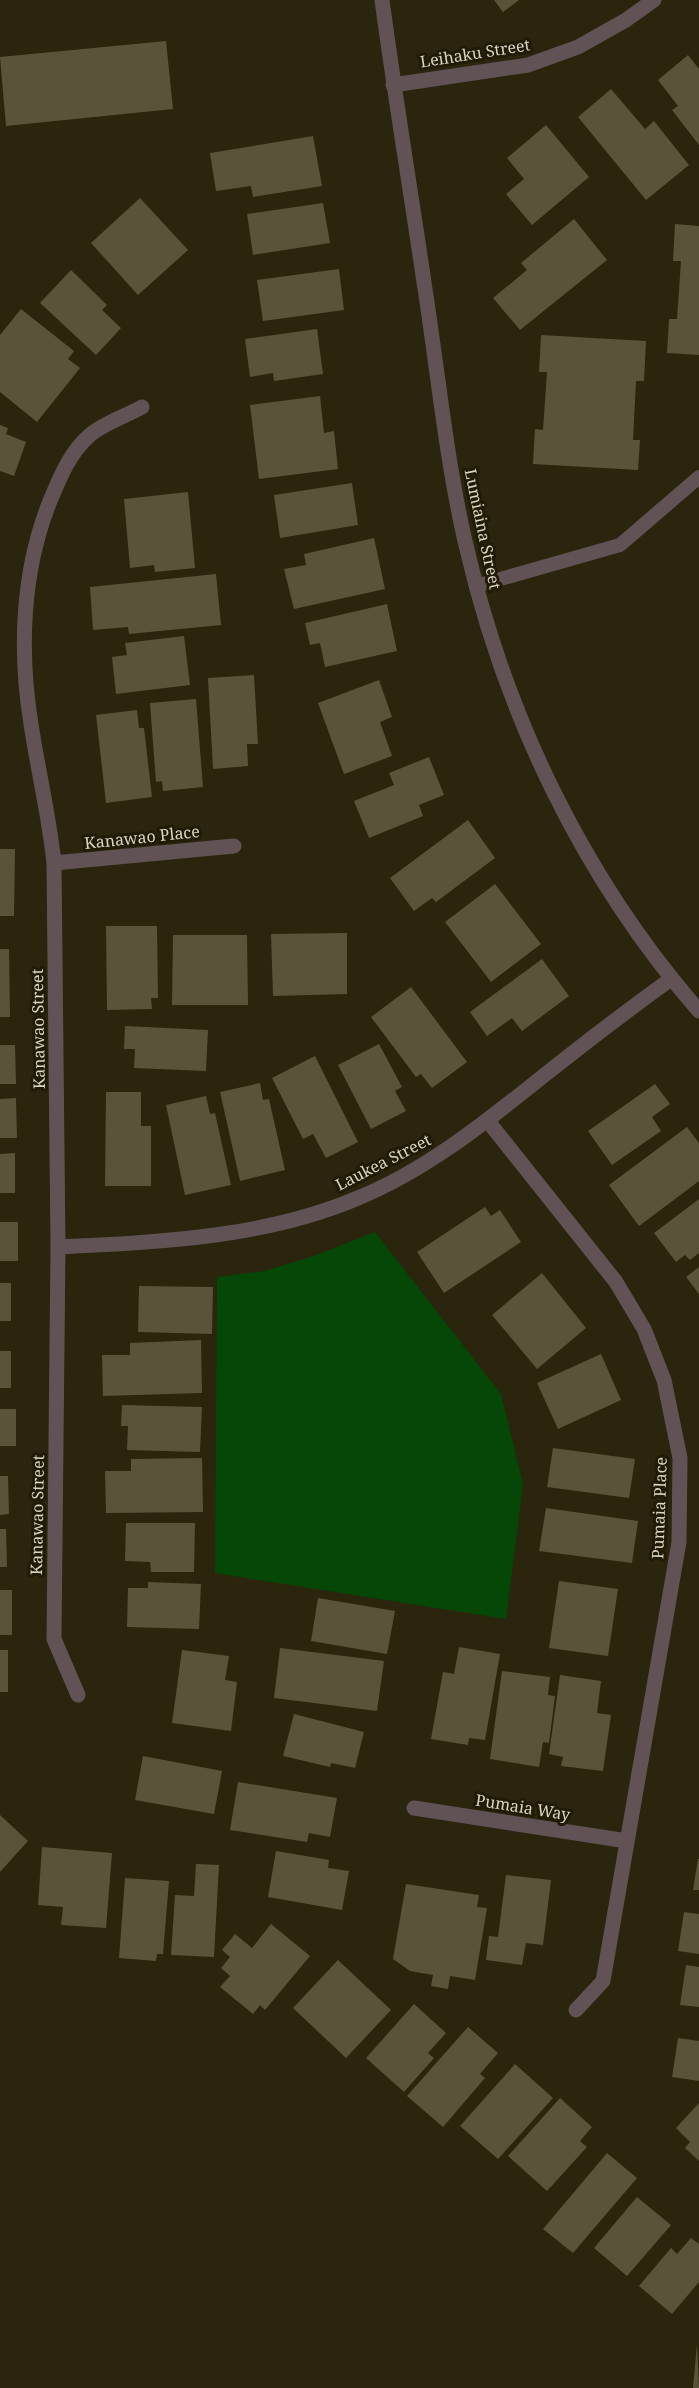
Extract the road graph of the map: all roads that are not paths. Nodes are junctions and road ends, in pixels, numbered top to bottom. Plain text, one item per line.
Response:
1 (382, 0) edge
2 (654, 0) edge
3 (393, 85) junction
4 (142, 407) dead end
5 (699, 477) edge
6 (476, 586) junction
7 (234, 846) dead end
8 (54, 863) junction
9 (671, 979) junction
10 (699, 1011) edge
11 (487, 1120) junction
12 (58, 1247) junction
13 (78, 1695) dead end
14 (414, 1808) dead end
15 (627, 1841) junction
16 (576, 2010) dead end

1 - 3 street, Lumiaina Street
2 - 3 street, Leihaku Street
3 - 6 street, Lumiaina Street
4 - 8 street, Kanawao Street
5 - 6 lane
6 - 9 street, Lumiaina Street
7 - 8 street, Kanawao Place
8 - 12 street, Kanawao Street
9 - 10 street, Lumiaina Street
9 - 11 street, Laukea Street
11 - 12 street, Laukea Street
11 - 15 street, Pumaia Place
12 - 13 street, Kanawao Street
14 - 15 street, Pumaia Way
15 - 16 street, Pumaia Place

